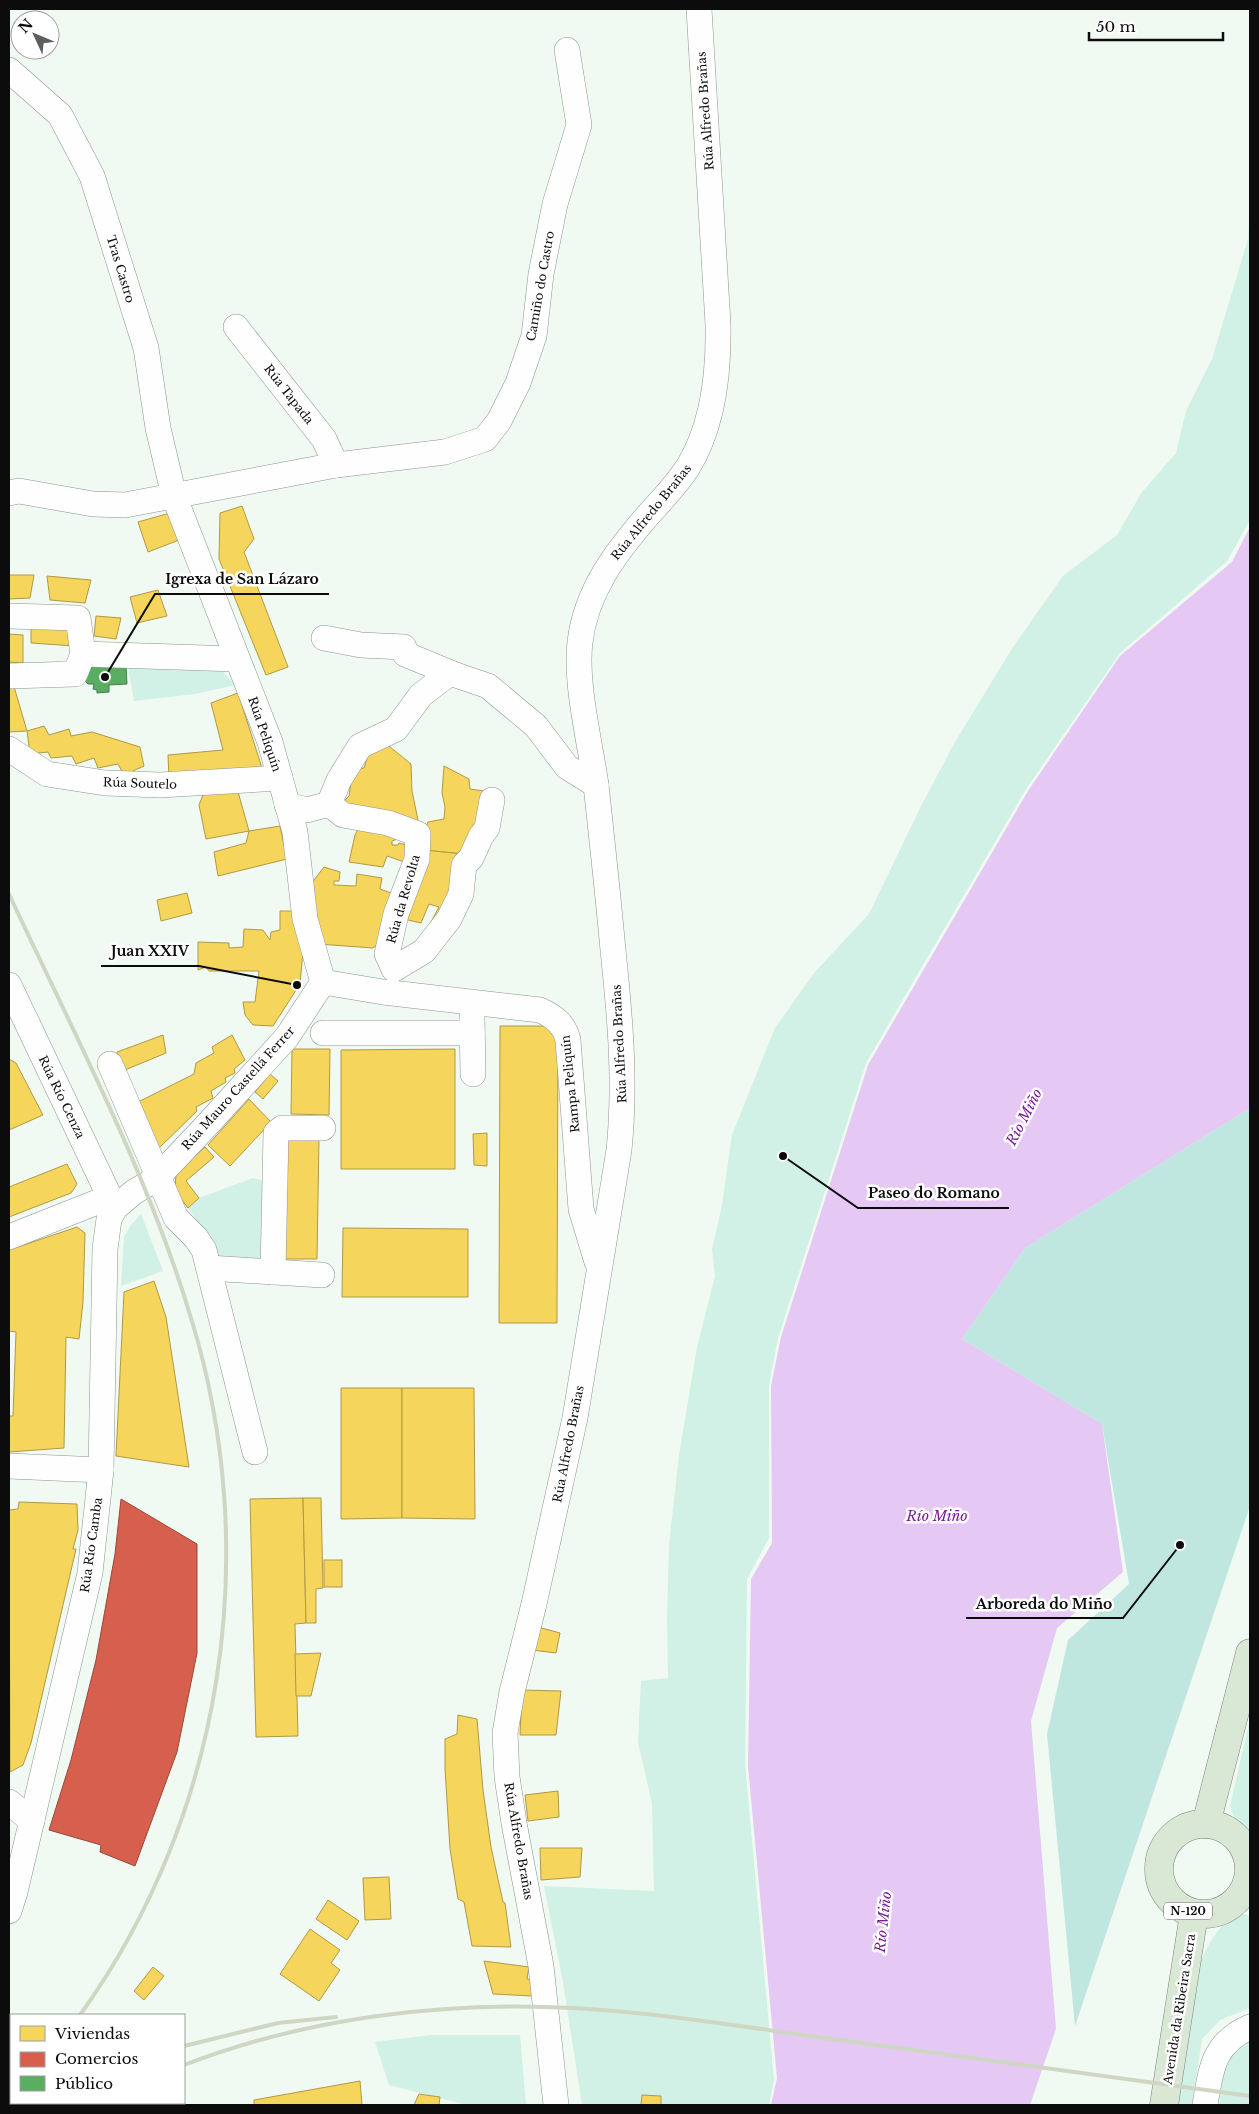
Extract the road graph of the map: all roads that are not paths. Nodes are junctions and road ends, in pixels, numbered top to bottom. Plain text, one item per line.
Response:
1 (699, 9) edge
2 (567, 50) dead end
3 (9, 70) edge
4 (236, 327) dead end
5 (336, 464) junction
6 (9, 492) edge
7 (174, 496) junction
8 (9, 616) edge
9 (324, 638) dead end
10 (83, 654) junction
11 (237, 659) junction
12 (453, 674) junction
13 (9, 676) edge
14 (9, 749) edge
15 (280, 778) junction
16 (596, 785) junction
17 (492, 800) dead end
18 (329, 804) junction
19 (287, 805) junction
20 (394, 969) junction
21 (323, 982) junction
22 (9, 985) edge
23 (383, 992) junction
24 (472, 1002) junction
25 (18, 1030) edge
26 (323, 1033) dead end
27 (472, 1033) junction
28 (110, 1064) dead end
29 (473, 1074) dead end
30 (323, 1128) dead end
31 (152, 1181) junction
32 (113, 1203) junction
33 (9, 1237) edge
34 (599, 1267) junction
35 (208, 1268) junction
36 (273, 1272) junction
37 (322, 1275) dead end
38 (255, 1452) dead end
39 (9, 1466) edge
40 (101, 1470) junction
41 (1250, 1653) edge
42 (9, 1802) edge
43 (32, 1820) junction
44 (1206, 1824) junction
45 (1248, 1856) edge
46 (1243, 1901) edge
47 (9, 1911) edge
48 (1194, 1914) junction
49 (1250, 2026) edge
50 (556, 2105) edge
51 (1164, 2105) edge
52 (1205, 2105) edge

1 - 16 street, Rúa Alfredo Brañas
2 - 5 street, Camiño do Castro
3 - 7 street, Tras Castro
4 - 5 street, Rúa Tapada
5 - 7 street, Camiño do Castro
6 - 7 street
7 - 11 street, Rúa Peliquín
8 - 10 street
9 - 12 street
10 - 11 street
10 - 13 street
11 - 15 street, Rúa Peliquín
12 - 16 street
12 - 18 street
14 - 15 street, Rúa Soutelo
15 - 19 street, Rúa Peliquín
16 - 34 street, Rúa Alfredo Brañas
17 - 20 street
18 - 19 street
18 - 20 street, Rúa da Revolta
19 - 21 street, Rúa Peliquín
20 - 23 street
21 - 23 street, Rampa Peliquín
21 - 31 street, Rúa Mauro Castellá Ferrer
22 - 25 street, Rúa Río Cenza
23 - 24 street, Rampa Peliquín
24 - 27 street
24 - 34 street, Rampa Peliquín
25 - 32 street, Rúa Río Cenza
26 - 27 street
27 - 29 street
28 - 31 street
30 - 36 street
31 - 32 street
31 - 35 street
32 - 33 street
32 - 40 street, Rúa Río Camba
34 - 50 street, Rúa Alfredo Brañas
35 - 36 street
35 - 38 street
36 - 37 street
39 - 40 street
40 - 43 street, Rúa Río Camba
41 - 44 highway
42 - 43 street
43 - 47 street, Rúa Río Camba
44 - 45 highway, N-120
44 - 48 highway, N-120
45 - 46 highway, N-120
46 - 48 highway, N-120
48 - 51 highway, Avenida da Ribeira Sacra / N-120
49 - 52 street

